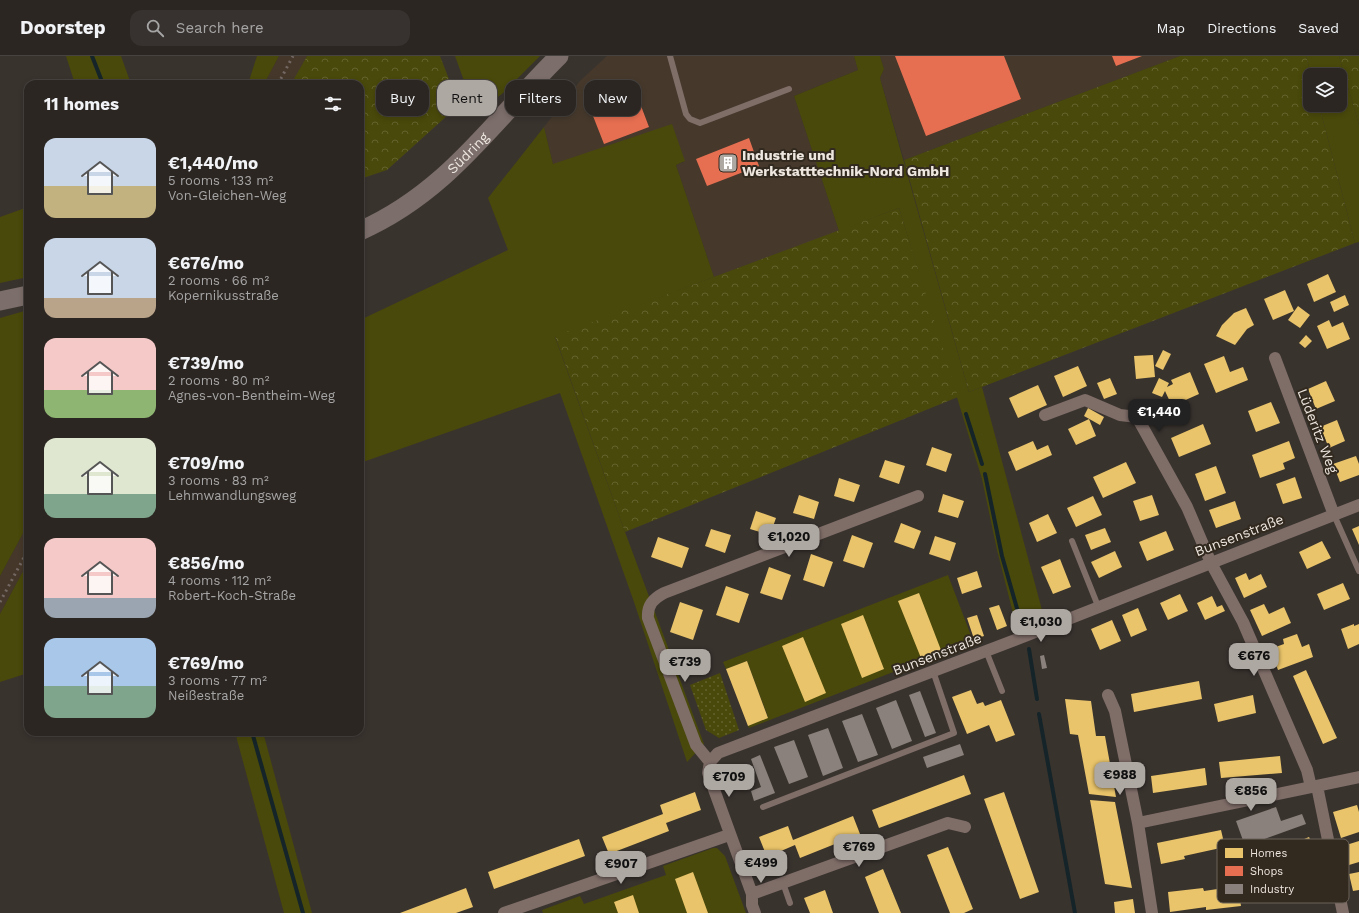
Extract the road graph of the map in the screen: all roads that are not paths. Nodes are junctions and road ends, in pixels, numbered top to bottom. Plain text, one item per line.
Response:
1 (559, 56) edge
2 (670, 56) edge
3 (789, 89) dead end
4 (364, 229) edge
5 (24, 296) edge
6 (0, 301) edge
7 (1275, 358) dead end
8 (1045, 415) dead end
9 (918, 496) dead end
10 (1359, 505) edge
11 (1334, 514) junction
12 (1072, 541) dead end
13 (1211, 562) junction
14 (1359, 571) edge
15 (1098, 606) junction
16 (986, 651) junction
17 (933, 671) junction
18 (1002, 691) dead end
19 (1108, 695) dead end
20 (710, 762) junction
21 (1359, 777) edge
22 (1314, 786) junction
23 (763, 807) dead end
24 (1138, 823) junction
25 (965, 827) dead end
26 (729, 835) junction
27 (1326, 839) edge
28 (783, 883) junction
29 (752, 894) junction
30 (790, 903) dead end
31 (1341, 903) edge
32 (504, 913) edge
33 (755, 913) edge
34 (1152, 913) edge
35 (1343, 913) edge

1 - 4 main road, Südring
2 - 3 lane
5 - 6 main road
7 - 11 street, Lüderitz Weg
8 - 13 street
9 - 20 street
10 - 11 street, Bunsenstraße
11 - 13 street, Bunsenstraße
11 - 14 lane
12 - 15 lane
13 - 15 street, Bunsenstraße
13 - 22 street
15 - 16 street, Bunsenstraße
16 - 17 street, Bunsenstraße
16 - 18 lane
17 - 20 street, Bunsenstraße
17 - 23 lane
19 - 24 street
20 - 26 street
21 - 22 street
22 - 24 street
22 - 27 street
24 - 34 street
25 - 28 street
26 - 29 street
26 - 32 street
28 - 29 street
28 - 30 lane
29 - 33 street
31 - 35 street

